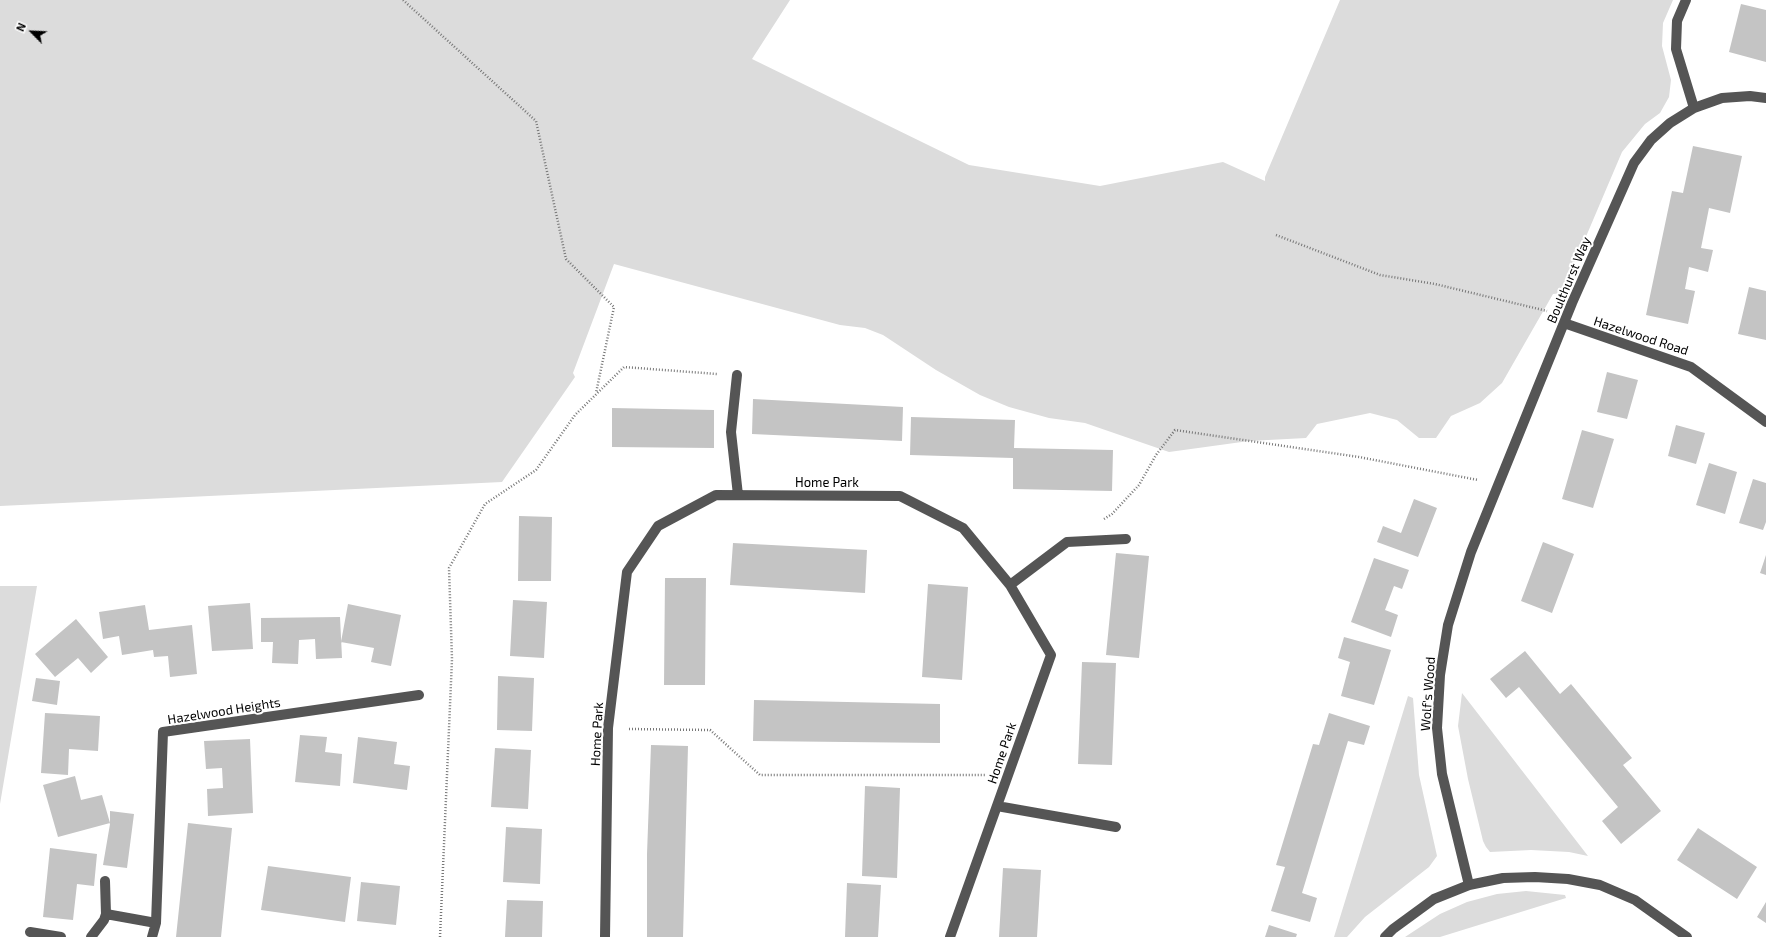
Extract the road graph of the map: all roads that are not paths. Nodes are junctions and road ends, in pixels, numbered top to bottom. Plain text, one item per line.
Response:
1 (1686, 0) edge
2 (1766, 98) edge
3 (1694, 108) junction
4 (1564, 323) junction
5 (737, 375) road end
6 (1766, 422) edge
7 (738, 495) junction
8 (1126, 539) dead end
9 (1471, 552) joint
10 (1010, 585) junction
11 (419, 695) dead end
12 (997, 806) junction
13 (1116, 827) dead end
14 (105, 881) dead end
15 (1470, 885) junction
16 (106, 914) junction
17 (156, 923) junction
18 (30, 932) dead end
19 (61, 937) edge
20 (91, 937) edge
21 (152, 937) edge
22 (605, 937) edge
23 (950, 937) edge
24 (1385, 937) edge
25 (1687, 937) edge

1 - 3 street
2 - 3 street, Boulthurst Way
3 - 4 street, Boulthurst Way
4 - 6 street, Hazelwood Road
4 - 9 street, Boulthurst Way
5 - 7 street
7 - 10 street, Home Park
7 - 22 street, Home Park
8 - 10 street
9 - 15 street, Wolf's Wood
10 - 12 street, Home Park
11 - 17 street, Hazelwood Heights
12 - 13 street
12 - 23 street, Home Park
14 - 16 street
15 - 24 street
15 - 25 street
16 - 17 street
16 - 20 street
17 - 21 street, Hazelwood Heights
18 - 19 street

